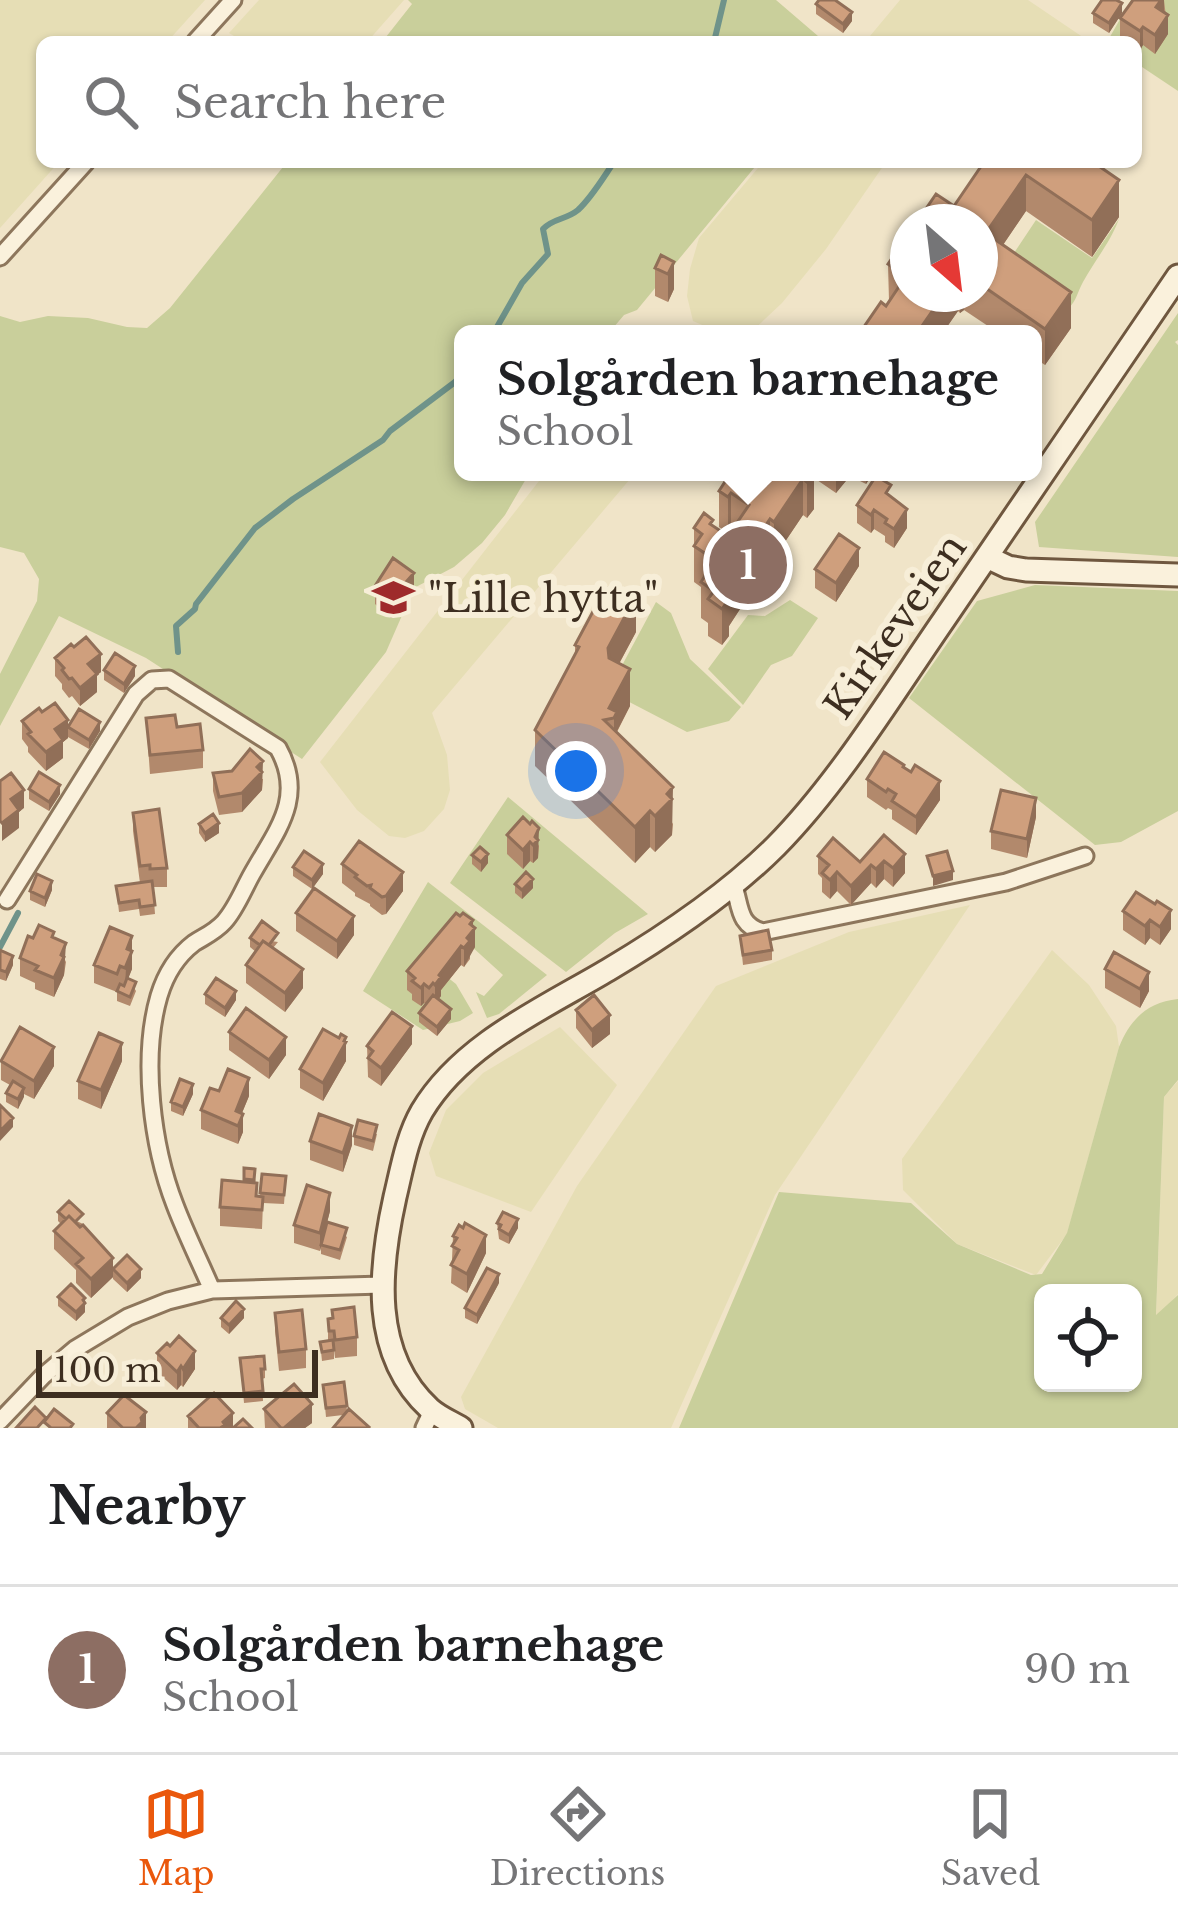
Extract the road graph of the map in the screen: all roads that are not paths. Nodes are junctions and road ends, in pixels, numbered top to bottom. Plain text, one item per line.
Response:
1 (232, 0) edge
2 (200, 36) edge
3 (81, 168) edge
4 (0, 257) edge
5 (1178, 276) edge
6 (1042, 475) edge
7 (1038, 481) edge
8 (987, 556) junction
9 (1178, 575) edge
10 (1085, 856) dead end
11 (734, 883) junction
12 (7, 900) dead end
13 (382, 1285) junction
14 (212, 1290) junction
15 (428, 1420) edge
16 (0, 1421) edge
17 (461, 1428) edge

1 - 2 street
3 - 4 street
5 - 6 main road, Kirkeveien
7 - 8 main road, Kirkeveien
8 - 9 main road
8 - 11 main road, Kirkeveien
10 - 11 street
11 - 13 main road, Kirkeveien
12 - 14 street
13 - 14 street
13 - 15 main road, Kirkeveien
14 - 16 street
15 - 17 main road, Kirkeveien

